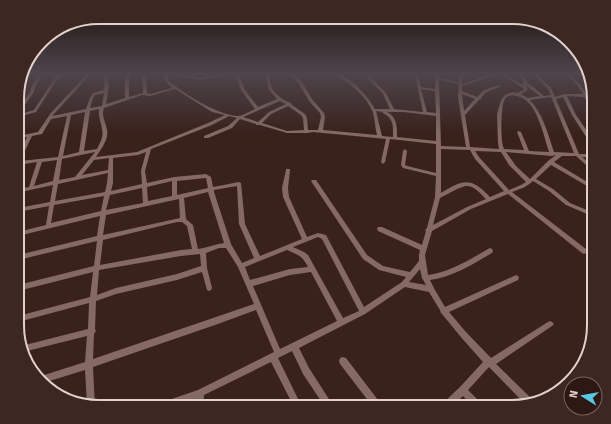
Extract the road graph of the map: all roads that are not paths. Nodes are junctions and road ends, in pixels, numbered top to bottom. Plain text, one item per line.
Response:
1 (460, 92) edge
2 (32, 93) edge
3 (46, 93) edge
4 (72, 93) edge
5 (100, 93) edge
6 (106, 93) edge
7 (127, 93) edge
8 (144, 93) edge
9 (183, 93) edge
10 (245, 93) edge
11 (274, 93) edge
12 (306, 93) edge
13 (361, 93) edge
14 (384, 93) edge
15 (420, 93) edge
16 (437, 93) edge
17 (462, 93) edge
18 (485, 93) edge
19 (537, 93) edge
20 (552, 93) edge
21 (518, 94) joint
22 (564, 95) junction
23 (585, 95) joint
24 (543, 97) junction
25 (554, 97) junction
26 (587, 97) edge
27 (127, 98) junction
28 (280, 99) junction
29 (479, 99) junction
30 (526, 99) junction
31 (24, 104) edge
32 (290, 104) junction
33 (103, 106) junction
34 (257, 109) junction
35 (88, 110) junction
36 (374, 110) junction
37 (380, 110) junction
38 (392, 110) junction
39 (425, 113) junction
40 (24, 115) edge
41 (69, 115) junction
42 (228, 115) junction
43 (438, 115) junction
44 (463, 115) junction
45 (240, 117) junction
46 (50, 118) junction
47 (258, 124) junction
48 (306, 132) junction
49 (320, 132) junction
50 (520, 132) dead end
51 (587, 133) edge
52 (24, 136) edge
53 (30, 136) junction
54 (206, 137) dead end
55 (380, 137) junction
56 (388, 138) junction
57 (395, 138) junction
58 (439, 145) junction
59 (470, 148) junction
60 (24, 149) edge
61 (149, 149) junction
62 (98, 150) junction
63 (501, 150) junction
64 (404, 152) dead end
65 (527, 152) junction
66 (81, 154) junction
67 (552, 154) junction
68 (560, 155) junction
69 (578, 155) junction
70 (111, 156) junction
71 (587, 156) edge
72 (60, 158) junction
73 (91, 159) junction
74 (40, 160) junction
75 (24, 161) edge
76 (383, 162) dead end
77 (550, 162) junction
78 (587, 163) edge
79 (288, 170) dead end
80 (109, 171) junction
81 (439, 175) junction
82 (77, 178) junction
83 (174, 179) junction
84 (532, 180) junction
85 (314, 181) dead end
86 (56, 183) junction
87 (587, 184) edge
88 (144, 185) junction
89 (31, 188) junction
90 (211, 189) junction
91 (24, 190) edge
92 (508, 192) junction
93 (107, 194) junction
94 (438, 197) junction
95 (178, 198) junction
96 (490, 200) junction
97 (52, 203) junction
98 (146, 204) junction
99 (24, 209) edge
100 (587, 212) edge
101 (103, 213) junction
102 (184, 220) junction
103 (48, 227) junction
104 (380, 229) dead end
105 (428, 230) junction
106 (24, 233) edge
107 (101, 238) junction
108 (305, 240) junction
109 (228, 245) junction
110 (286, 247) junction
111 (423, 248) junction
112 (194, 251) junction
113 (203, 251) junction
114 (490, 251) dead end
115 (584, 251) dead end
116 (24, 256) edge
117 (258, 259) junction
118 (421, 263) junction
119 (241, 266) junction
120 (97, 268) junction
121 (204, 268) junction
122 (312, 269) junction
123 (410, 275) junction
124 (425, 278) junction
125 (516, 278) dead end
126 (248, 284) junction
127 (404, 284) junction
128 (24, 286) edge
129 (209, 288) dead end
130 (430, 289) junction
131 (93, 300) junction
132 (257, 306) junction
133 (443, 311) junction
134 (363, 312) junction
135 (24, 317) edge
136 (342, 323) junction
137 (550, 324) dead end
138 (92, 331) junction
139 (294, 346) junction
140 (28, 347) edge
141 (276, 355) junction
142 (343, 361) dead end
143 (489, 362) junction
144 (89, 364) junction
145 (46, 378) edge
146 (463, 390) junction
147 (200, 393) junction
148 (525, 398) edge
149 (91, 400) edge
150 (180, 400) edge
151 (200, 400) edge
152 (295, 400) edge
153 (325, 400) edge
154 (373, 400) edge
155 (452, 400) edge
156 (472, 400) edge

1 - 44 street
2 - 31 street
3 - 40 street
4 - 46 street
5 - 35 street
6 - 33 street
7 - 27 street
8 - 27 street
9 - 42 street
10 - 34 street
11 - 28 street
12 - 49 street
13 - 36 street
14 - 38 street
15 - 39 street
16 - 43 street
17 - 29 street
18 - 29 street
19 - 24 street
20 - 25 street
21 - 30 street
21 - 63 street
22 - 23 street
22 - 25 street
22 - 51 street
23 - 26 street
24 - 25 street
24 - 30 street
25 - 69 street
27 - 33 street
28 - 32 street
28 - 34 street
29 - 44 street
30 - 67 street
32 - 47 street
32 - 48 street
33 - 35 street
33 - 62 street
34 - 45 street
35 - 41 street
35 - 66 street
36 - 37 street
36 - 55 street
37 - 38 street
37 - 57 street
38 - 39 street
39 - 43 street
41 - 46 street
41 - 72 street
42 - 45 street
42 - 61 street
43 - 58 street
44 - 59 street
45 - 47 street
45 - 54 street
46 - 53 street
47 - 48 street
48 - 49 street
49 - 55 street
50 - 65 street
52 - 53 street
53 - 60 street
55 - 56 street
56 - 57 street
56 - 76 street
57 - 58 street
58 - 59 street
58 - 81 street
59 - 63 street
59 - 92 street
61 - 70 street
61 - 88 street
62 - 66 street
62 - 73 street
63 - 65 street
63 - 84 street
64 - 81 street
65 - 67 street
66 - 72 street
67 - 68 street
68 - 69 street
68 - 77 street
69 - 71 street
69 - 78 street
70 - 73 street
70 - 80 street
72 - 74 street
72 - 86 street
73 - 82 street
74 - 75 street
74 - 89 street
77 - 84 street
77 - 87 street
79 - 108 street
80 - 82 street
80 - 93 street
81 - 94 street
82 - 86 street
83 - 88 street
83 - 90 street
83 - 95 street
84 - 92 street
84 - 100 street
85 - 123 street
86 - 89 street
86 - 97 street
88 - 93 street
88 - 98 street
89 - 91 street
90 - 95 street
90 - 109 street
90 - 117 street
92 - 96 street
92 - 115 street
93 - 97 street
93 - 101 street
94 - 96 street
94 - 105 street
95 - 98 street
95 - 102 street
96 - 105 street
97 - 99 street
97 - 103 street
98 - 101 street
101 - 103 street
101 - 107 street
102 - 107 street
102 - 112 street
103 - 106 street
104 - 111 street
105 - 111 street
107 - 116 street
107 - 120 street
108 - 110 street
108 - 134 street
109 - 113 street
109 - 119 street
110 - 117 street
110 - 122 street
111 - 118 street
112 - 113 street
112 - 120 street
113 - 121 street
114 - 124 street
117 - 119 street
118 - 123 street
118 - 124 street
119 - 126 street
120 - 128 street
120 - 131 street
121 - 129 street
121 - 131 street
122 - 126 street
122 - 136 street
123 - 127 street
124 - 130 street
125 - 133 street
126 - 132 street
127 - 130 street
127 - 134 street
130 - 133 street
131 - 135 street
131 - 138 street
132 - 141 street
132 - 144 street
133 - 143 street
134 - 136 street
136 - 139 street
137 - 143 street
138 - 140 street
138 - 144 street
139 - 141 street
139 - 153 street
141 - 147 street
141 - 152 street
142 - 154 street
143 - 146 street
143 - 148 street
144 - 145 street
144 - 149 street
146 - 155 street
146 - 156 street
147 - 150 street
147 - 151 street

